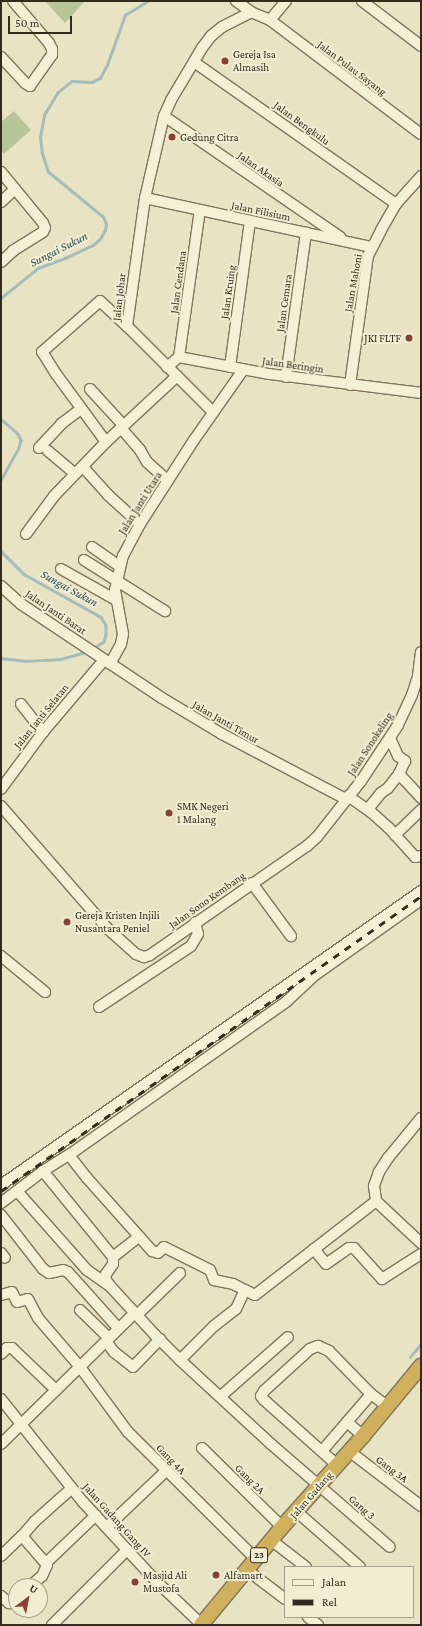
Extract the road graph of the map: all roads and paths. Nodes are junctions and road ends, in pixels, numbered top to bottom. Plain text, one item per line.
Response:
1 (13, 1) edge
2 (236, 1) edge
3 (286, 1) edge
4 (362, 1) edge
5 (252, 12) junction
6 (270, 20) junction
7 (421, 46) edge
8 (1, 57) edge
9 (194, 62) junction
10 (164, 116) junction
11 (421, 134) edge
12 (1, 172) edge
13 (421, 176) edge
14 (15, 189) junction
15 (145, 198) junction
16 (1, 202) edge
17 (396, 204) junction
18 (200, 210) junction
19 (250, 221) junction
20 (306, 232) junction
21 (345, 241) junction
22 (372, 247) junction
23 (1, 262) edge
24 (127, 326) junction
25 (179, 357) junction
26 (167, 367) junction
27 (230, 367) junction
28 (243, 370) junction
29 (177, 376) junction
30 (286, 377) junction
31 (350, 384) junction
32 (90, 389) dead end
33 (421, 393) edge
34 (81, 409) junction
35 (213, 412) junction
36 (122, 427) junction
37 (106, 442) junction
38 (79, 471) junction
39 (168, 481) junction
40 (140, 524) junction
41 (26, 534) dead end
42 (92, 547) dead end
43 (84, 560) dead end
44 (120, 566) junction
45 (60, 569) dead end
46 (117, 581) junction
47 (1, 586) edge
48 (116, 600) junction
49 (165, 611) dead end
50 (421, 652) edge
51 (104, 660) junction
52 (21, 704) dead end
53 (43, 732) junction
54 (390, 738) junction
55 (398, 774) junction
56 (1, 788) edge
57 (347, 798) junction
58 (421, 798) edge
59 (1, 806) edge
60 (368, 809) junction
61 (421, 810) edge
62 (395, 835) junction
63 (421, 856) edge
64 (252, 883) junction
65 (421, 891) edge
66 (421, 900) edge
67 (195, 922) junction
68 (291, 936) dead end
69 (1, 956) edge
70 (45, 992) dead end
71 (99, 1008) dead end
72 (421, 1118) edge
73 (69, 1155) junction
74 (43, 1171) junction
75 (1, 1184) edge
76 (17, 1191) junction
77 (376, 1201) junction
78 (1, 1203) edge
79 (1, 1215) edge
80 (139, 1237) junction
81 (421, 1243) edge
82 (314, 1249) junction
83 (421, 1254) edge
84 (113, 1257) junction
85 (180, 1273) dead end
86 (110, 1286) junction
87 (245, 1290) junction
88 (1, 1295) edge
89 (80, 1310) dead end
90 (136, 1314) junction
91 (119, 1329) junction
92 (288, 1337) dead end
93 (160, 1339) junction
94 (107, 1340) junction
95 (1, 1354) edge
96 (180, 1360) junction
97 (421, 1366) edge
98 (80, 1367) junction
99 (56, 1390) junction
100 (372, 1394) junction
101 (221, 1396) junction
102 (1, 1399) edge
103 (387, 1406) junction
104 (347, 1422) junction
105 (21, 1425) junction
106 (363, 1436) junction
107 (1, 1444) edge
108 (202, 1448) dead end
109 (322, 1451) junction
110 (349, 1451) junction
111 (337, 1466) junction
112 (166, 1471) junction
113 (319, 1485) junction
114 (72, 1488) junction
115 (421, 1506) edge
116 (296, 1511) junction
117 (96, 1515) junction
118 (107, 1527) junction
119 (282, 1527) junction
120 (22, 1536) junction
121 (272, 1540) junction
122 (390, 1548) dead end
123 (127, 1550) junction
124 (1, 1556) edge
125 (256, 1559) junction
126 (46, 1563) junction
127 (305, 1566) edge
128 (359, 1566) edge
129 (247, 1570) junction
130 (40, 1578) edge
131 (284, 1598) edge
132 (309, 1618) edge
133 (52, 1625) edge
134 (202, 1625) edge
135 (318, 1625) edge

1 - 8 street
2 - 5 street, Jalan Pulau Sayang
3 - 6 street
4 - 7 street
5 - 6 street, Jalan Pulau Sayang
5 - 9 street, Jalan Johar
6 - 11 street, Jalan Pulau Sayang
9 - 10 street, Jalan Johar
9 - 17 street, Jalan Bengkulu
10 - 15 street, Jalan Johar
10 - 21 street, Jalan Akasia
12 - 14 street
13 - 17 street, Jalan Mahoni
14 - 16 street
14 - 23 street
15 - 18 street, Jalan Filisium
15 - 24 street, Jalan Johar
17 - 22 street, Jalan Mahoni
18 - 19 street, Jalan Filisium
18 - 25 street, Jalan Cendana
19 - 20 street, Jalan Filisium
19 - 27 street, Jalan Kruing
20 - 21 street, Jalan Filisium
20 - 30 street, Jalan Cemara
21 - 22 street, Jalan Filisium
22 - 31 street, Jalan Mahoni
24 - 26 street, Jalan Johar
24 - 34 street
25 - 26 street
25 - 27 street, Jalan Beringin
26 - 29 street, Jalan Johar
27 - 28 street, Jalan Beringin
28 - 30 street, Jalan Beringin
28 - 35 street, Jalan Janti Utara
29 - 35 street, Jalan Johar
29 - 36 street
30 - 31 street, Jalan Beringin
31 - 33 street, Jalan Beringin
32 - 36 street
34 - 37 street
34 - 38 street
35 - 39 street, Jalan Janti Utara
36 - 37 street
36 - 39 street
37 - 38 street
38 - 40 street
38 - 41 street
39 - 40 street, Jalan Janti Utara
40 - 44 street, Jalan Janti Utara
42 - 44 street
43 - 46 street
44 - 46 street, Jalan Janti Utara
45 - 48 street
46 - 48 street, Jalan Janti Utara
46 - 49 street
47 - 51 street, Jalan Janti Barat
48 - 51 street, Jalan Janti Utara
50 - 54 street, Jalan Sonokeling
51 - 53 street, Jalan Janti Selatan
51 - 57 street, Jalan Janti Timur
52 - 53 street
53 - 56 street, Jalan Janti Selatan
54 - 55 street
54 - 57 street, Jalan Sonokeling
55 - 58 street
55 - 60 street
57 - 60 street, Jalan Janti Timur
57 - 64 street, Jalan Sono Kembang
59 - 67 street, Jalan Sono Kembang
60 - 62 street, Jalan Janti Timur
61 - 62 street
62 - 63 street, Jalan Janti Timur
64 - 67 street, Jalan Sono Kembang
64 - 68 street
65 - 75 street
66 - 73 street
67 - 71 street
69 - 70 street
72 - 77 street
73 - 74 street
73 - 80 street
74 - 76 street
74 - 84 street
76 - 78 street
76 - 86 street, Gang 3
77 - 81 street
77 - 82 street
79 - 91 street
80 - 84 street
80 - 87 street
82 - 83 street
82 - 87 street
84 - 86 street
85 - 90 street
86 - 90 street, Gang 3
87 - 96 street
88 - 98 street, Gang 4A
89 - 94 street
90 - 91 street
90 - 93 street, Gang 3
91 - 94 street
92 - 101 street
93 - 94 street
93 - 96 street, Gang 3
94 - 98 street
95 - 99 street
96 - 101 street, Gang 3
97 - 103 highway, Jalan Gadang / 23
98 - 99 street
98 - 112 street, Gang 4A
99 - 105 street
100 - 103 street
100 - 104 street
100 - 109 street
101 - 113 street, Gang 3
102 - 105 street, Jalan Gadang Gang IV
103 - 106 highway, Jalan Gadang / 23
104 - 106 street
104 - 109 street
105 - 107 street
105 - 114 street, Jalan Gadang Gang IV
106 - 110 highway, Jalan Gadang / 23
108 - 119 street, Gang 2A
109 - 111 street
110 - 111 highway, Jalan Gadang / 23
110 - 115 street, Gang 3A
111 - 113 highway, Jalan Gadang / 23
112 - 118 street
112 - 125 street, Gang 4A
113 - 116 highway, Jalan Gadang / 23
113 - 122 street, Gang 3
114 - 117 street, Jalan Gadang Gang IV
114 - 120 street
116 - 119 highway, Jalan Gadang / 23
116 - 128 street
117 - 118 street, Jalan Gadang Gang IV
117 - 126 street
118 - 123 street, Jalan Gadang Gang IV
119 - 121 highway, Jalan Gadang / 23
120 - 124 street
120 - 126 street
121 - 125 highway, Jalan Gadang / 23
121 - 127 street
123 - 133 street
123 - 134 street, Jalan Gadang Gang IV
125 - 129 highway, Jalan Gadang / 23
126 - 130 street
129 - 131 street
129 - 134 highway, Jalan Gadang / 23
132 - 135 street

